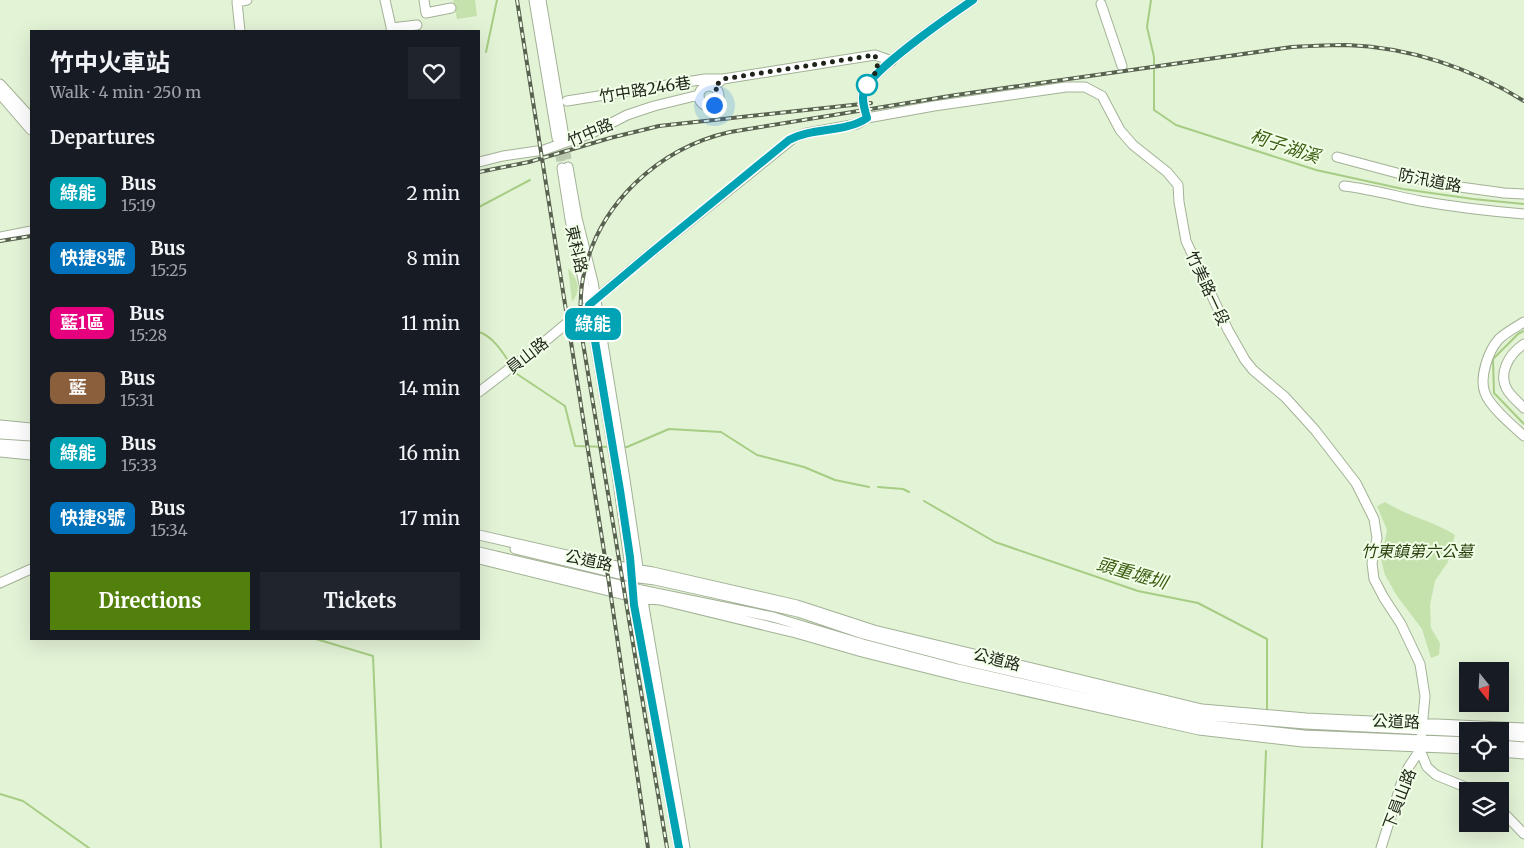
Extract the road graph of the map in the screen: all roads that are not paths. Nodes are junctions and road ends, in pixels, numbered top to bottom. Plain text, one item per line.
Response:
1 (246, 0) edge
2 (385, 0) edge
3 (424, 0) edge
4 (534, 0) edge
5 (541, 0) edge
6 (973, 0) edge
7 (1101, 4) dead end
8 (451, 8) dead end
9 (417, 25) dead end
10 (240, 30) edge
11 (392, 30) edge
12 (875, 55) junction
13 (892, 61) junction
14 (1122, 66) dead end
15 (876, 74) junction
16 (723, 79) junction
17 (0, 84) edge
18 (714, 87) junction
19 (0, 94) edge
20 (699, 95) junction
21 (567, 101) dead end
22 (30, 117) edge
23 (867, 118) junction
24 (30, 129) edge
25 (1337, 157) dead end
26 (480, 162) edge
27 (565, 168) tunnel mouth
28 (1344, 186) dead end
29 (1524, 194) edge
30 (1524, 214) edge
31 (30, 232) edge
32 (0, 237) edge
33 (592, 302) junction
34 (1524, 322) edge
35 (1524, 344) edge
36 (480, 391) edge
37 (1524, 408) edge
38 (0, 425) edge
39 (30, 428) edge
40 (0, 434) edge
41 (30, 436) edge
42 (1524, 436) edge
43 (0, 444) edge
44 (30, 450) edge
45 (0, 452) edge
46 (480, 535) edge
47 (480, 540) edge
48 (480, 552) edge
49 (480, 559) edge
50 (590, 564) junction
51 (30, 569) edge
52 (635, 573) junction
53 (0, 583) edge
54 (592, 583) junction
55 (637, 593) junction
56 (1422, 726) junction
57 (1524, 728) edge
58 (1459, 731) edge
59 (1509, 736) edge
60 (1524, 737) edge
61 (1459, 743) edge
62 (1420, 746) junction
63 (1509, 746) edge
64 (1524, 747) edge
65 (1459, 748) edge
66 (1509, 753) edge
67 (1524, 754) edge
68 (1459, 784) edge
69 (1509, 818) edge
70 (1524, 834) edge
71 (679, 848) edge
72 (685, 848) edge
73 (1381, 848) edge

1 - 10 street
2 - 11 street
3 - 8 street
4 - 5 street
6 - 13 street
7 - 14 street
9 - 11 street
12 - 13 street
12 - 15 street
12 - 16 street
13 - 15 street
15 - 23 street
16 - 18 street
16 - 21 street, 竹中路246巷
17 - 22 street
18 - 20 street
18 - 20 street
19 - 24 street
20 - 26 street, 竹中路
23 - 33 street, 員山路
23 - 56 street, 竹美路一段
25 - 29 street, 防汛道路
27 - 33 street, 東科路
28 - 30 street
31 - 32 street
33 - 36 street, 員山路
33 - 52 street, 東科路
34 - 42 street
35 - 37 street
38 - 39 street
40 - 41 street
43 - 44 street
44 - 45 street
46 - 50 street, 公道路
47 - 50 street, 公道路
48 - 54 street, 公道路
49 - 54 street, 公道路
50 - 52 street, 公道路
51 - 53 street
52 - 55 street, 東科路
52 - 56 street, 公道路
54 - 55 street, 公道路
55 - 62 street, 公道路
55 - 71 street
55 - 72 street
56 - 57 street, 公道路
56 - 58 street, 公道路
56 - 62 street, 竹美路一段
59 - 60 street
61 - 62 street, 公道路
62 - 65 street, 公道路
62 - 68 street
62 - 73 street, 下員山路
63 - 64 street
66 - 67 street
69 - 70 street

